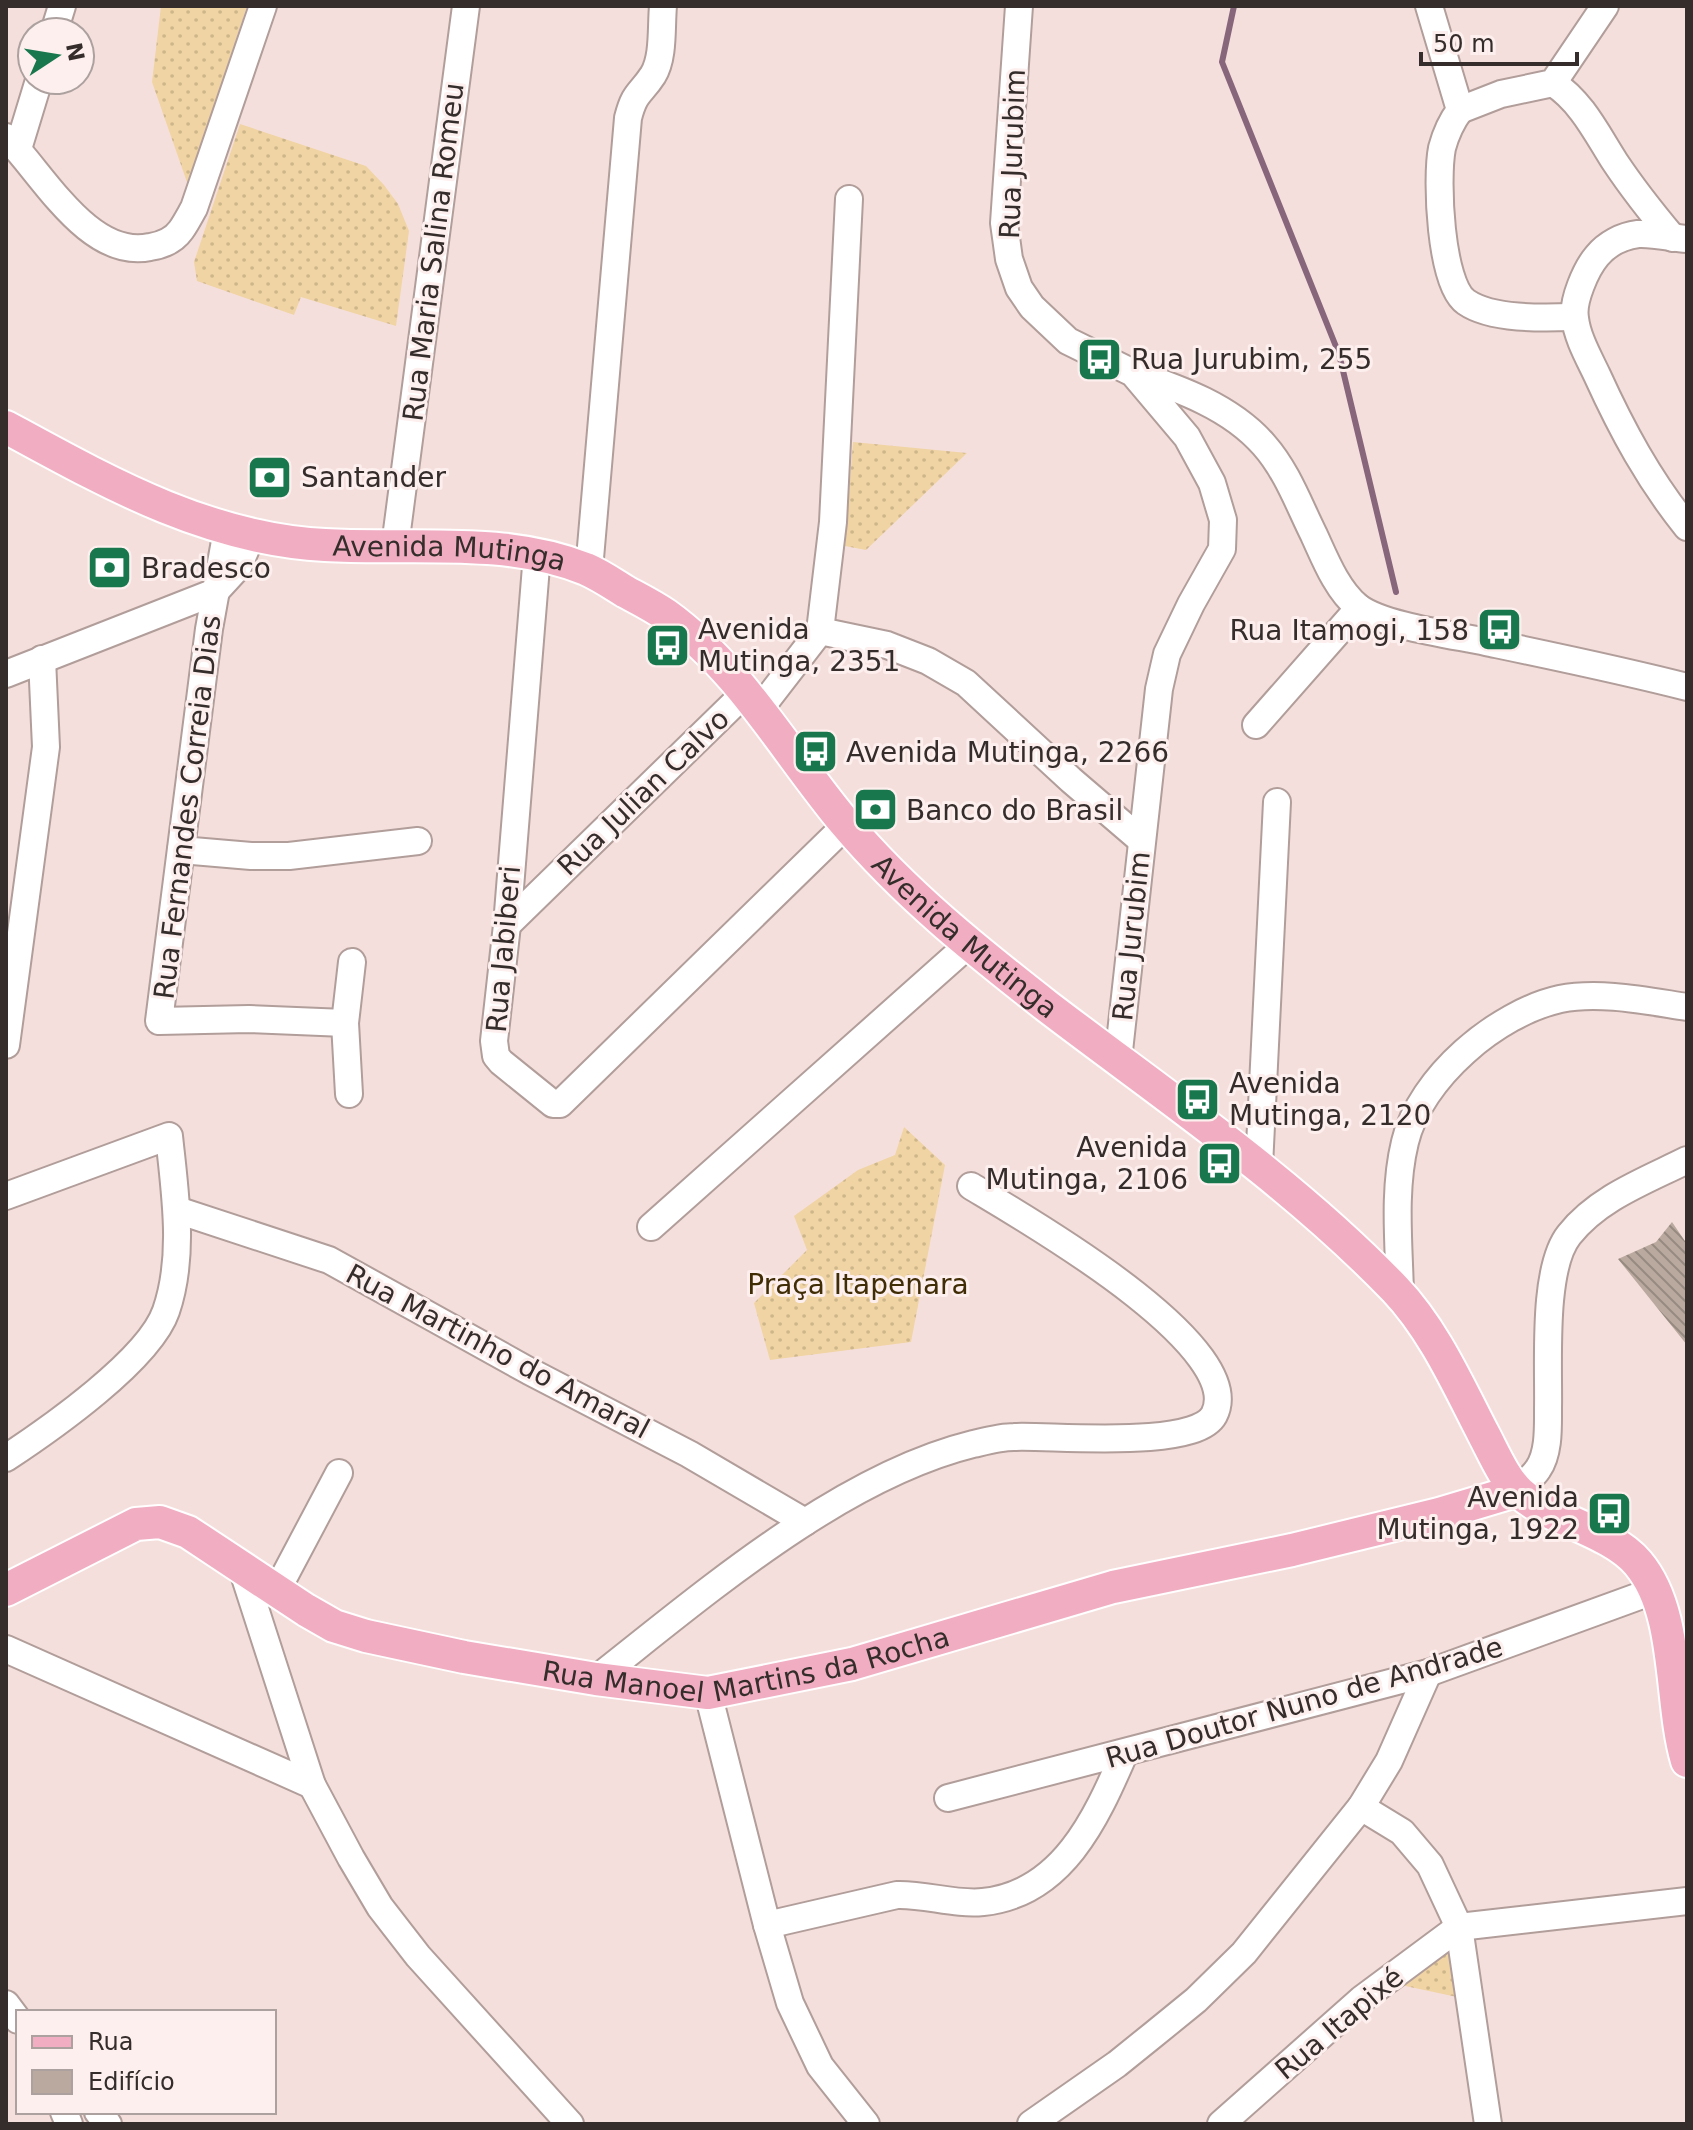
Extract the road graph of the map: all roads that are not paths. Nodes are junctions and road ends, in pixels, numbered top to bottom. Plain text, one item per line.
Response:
1 (263, 6) edge
2 (466, 6) edge
3 (663, 6) edge
4 (1019, 6) edge
5 (1429, 6) edge
6 (1605, 6) edge
7 (1553, 83) junction
8 (32, 96) edge
9 (1460, 110) junction
10 (12, 143) edge
11 (849, 199) dead end
12 (1680, 238) edge
13 (1574, 317) junction
14 (1133, 373) junction
15 (6, 427) edge
16 (1687, 527) edge
17 (239, 533) junction
18 (395, 546) junction
19 (537, 554) junction
20 (589, 570) junction
21 (215, 592) junction
22 (1359, 608) junction
23 (820, 631) junction
24 (42, 659) junction
25 (6, 674) edge
26 (1687, 687) edge
27 (752, 702) junction
28 (1256, 725) dead end
29 (1277, 802) dead end
30 (846, 825) junction
31 (1141, 840) junction
32 (418, 841) dead end
33 (181, 850) junction
34 (507, 925) junction
35 (968, 945) junction
36 (352, 962) dead end
37 (1687, 1007) edge
38 (345, 1023) junction
39 (6, 1045) edge
40 (1118, 1060) junction
41 (349, 1094) dead end
42 (1687, 1160) edge
43 (1259, 1166) junction
44 (971, 1186) dead end
45 (6, 1196) edge
46 (177, 1210) junction
47 (651, 1227) dead end
48 (1400, 1294) junction
49 (6, 1458) edge
50 (339, 1473) dead end
51 (1516, 1491) junction
52 (805, 1522) junction
53 (241, 1565) junction
54 (6, 1590) edge
55 (277, 1590) junction
56 (1656, 1590) junction
57 (6, 1649) edge
58 (1428, 1673) junction
59 (596, 1679) junction
60 (708, 1693) junction
61 (1124, 1754) junction
62 (1687, 1761) edge
63 (312, 1785) junction
64 (948, 1798) dead end
65 (1361, 1807) junction
66 (1687, 1901) edge
67 (767, 1925) junction
68 (1459, 1927) junction
69 (570, 2124) edge
70 (866, 2124) edge
71 (1031, 2124) edge
72 (1221, 2124) edge
73 (1488, 2124) edge

1 - 10 street
2 - 18 street, Rua Maria Salina Romeu
3 - 20 street
4 - 14 street, Rua Jurubim
5 - 9 street
6 - 7 street
7 - 9 street
7 - 12 street
8 - 10 street
9 - 13 street
11 - 23 street
12 - 13 street
13 - 16 street
14 - 22 street
14 - 31 street, Rua Jurubim
15 - 17 main road, Avenida Mutinga
17 - 18 main road, Avenida Mutinga
17 - 21 street, Rua Fernandes Correia Dias
18 - 19 main road, Avenida Mutinga
19 - 20 main road, Avenida Mutinga
19 - 34 street, Rua Jabiberi
20 - 27 main road, Avenida Mutinga
21 - 24 street
21 - 33 street, Rua Fernandes Correia Dias
22 - 26 street
22 - 28 street
23 - 27 street, Rua Julian Calvo
23 - 31 street
24 - 25 street
24 - 39 street
27 - 30 main road, Avenida Mutinga
27 - 34 street, Rua Julian Calvo
29 - 43 street
30 - 34 street, Rua Jabiberi
30 - 35 main road, Avenida Mutinga
31 - 40 street, Rua Jurubim
32 - 33 street
33 - 38 street, Rua Fernandes Correia Dias
35 - 40 main road, Avenida Mutinga
35 - 47 street
36 - 38 street
37 - 48 street
38 - 41 street
40 - 43 main road, Avenida Mutinga
42 - 51 street
43 - 48 main road, Avenida Mutinga
44 - 52 street
45 - 46 street
46 - 49 street
46 - 52 street, Rua Martinho do Amaral
48 - 51 main road, Avenida Mutinga
50 - 55 street
51 - 56 main road
51 - 60 main road, Rua Manoel Martins da Rocha
52 - 59 street
53 - 54 main road, Rua Manoel Martins da Rocha
53 - 55 main road, Rua Manoel Martins da Rocha
53 - 63 street
55 - 59 main road, Rua Manoel Martins da Rocha
56 - 58 street, Rua Doutor Nuno de Andrade
56 - 62 main road
57 - 63 street
58 - 61 street, Rua Doutor Nuno de Andrade
58 - 65 street
59 - 60 main road, Rua Manoel Martins da Rocha
60 - 67 street
61 - 64 street, Rua Doutor Nuno de Andrade
61 - 67 street
63 - 69 street
65 - 68 street
65 - 71 street
66 - 68 street
67 - 70 street
68 - 72 street, Rua Itapixé
68 - 73 street

